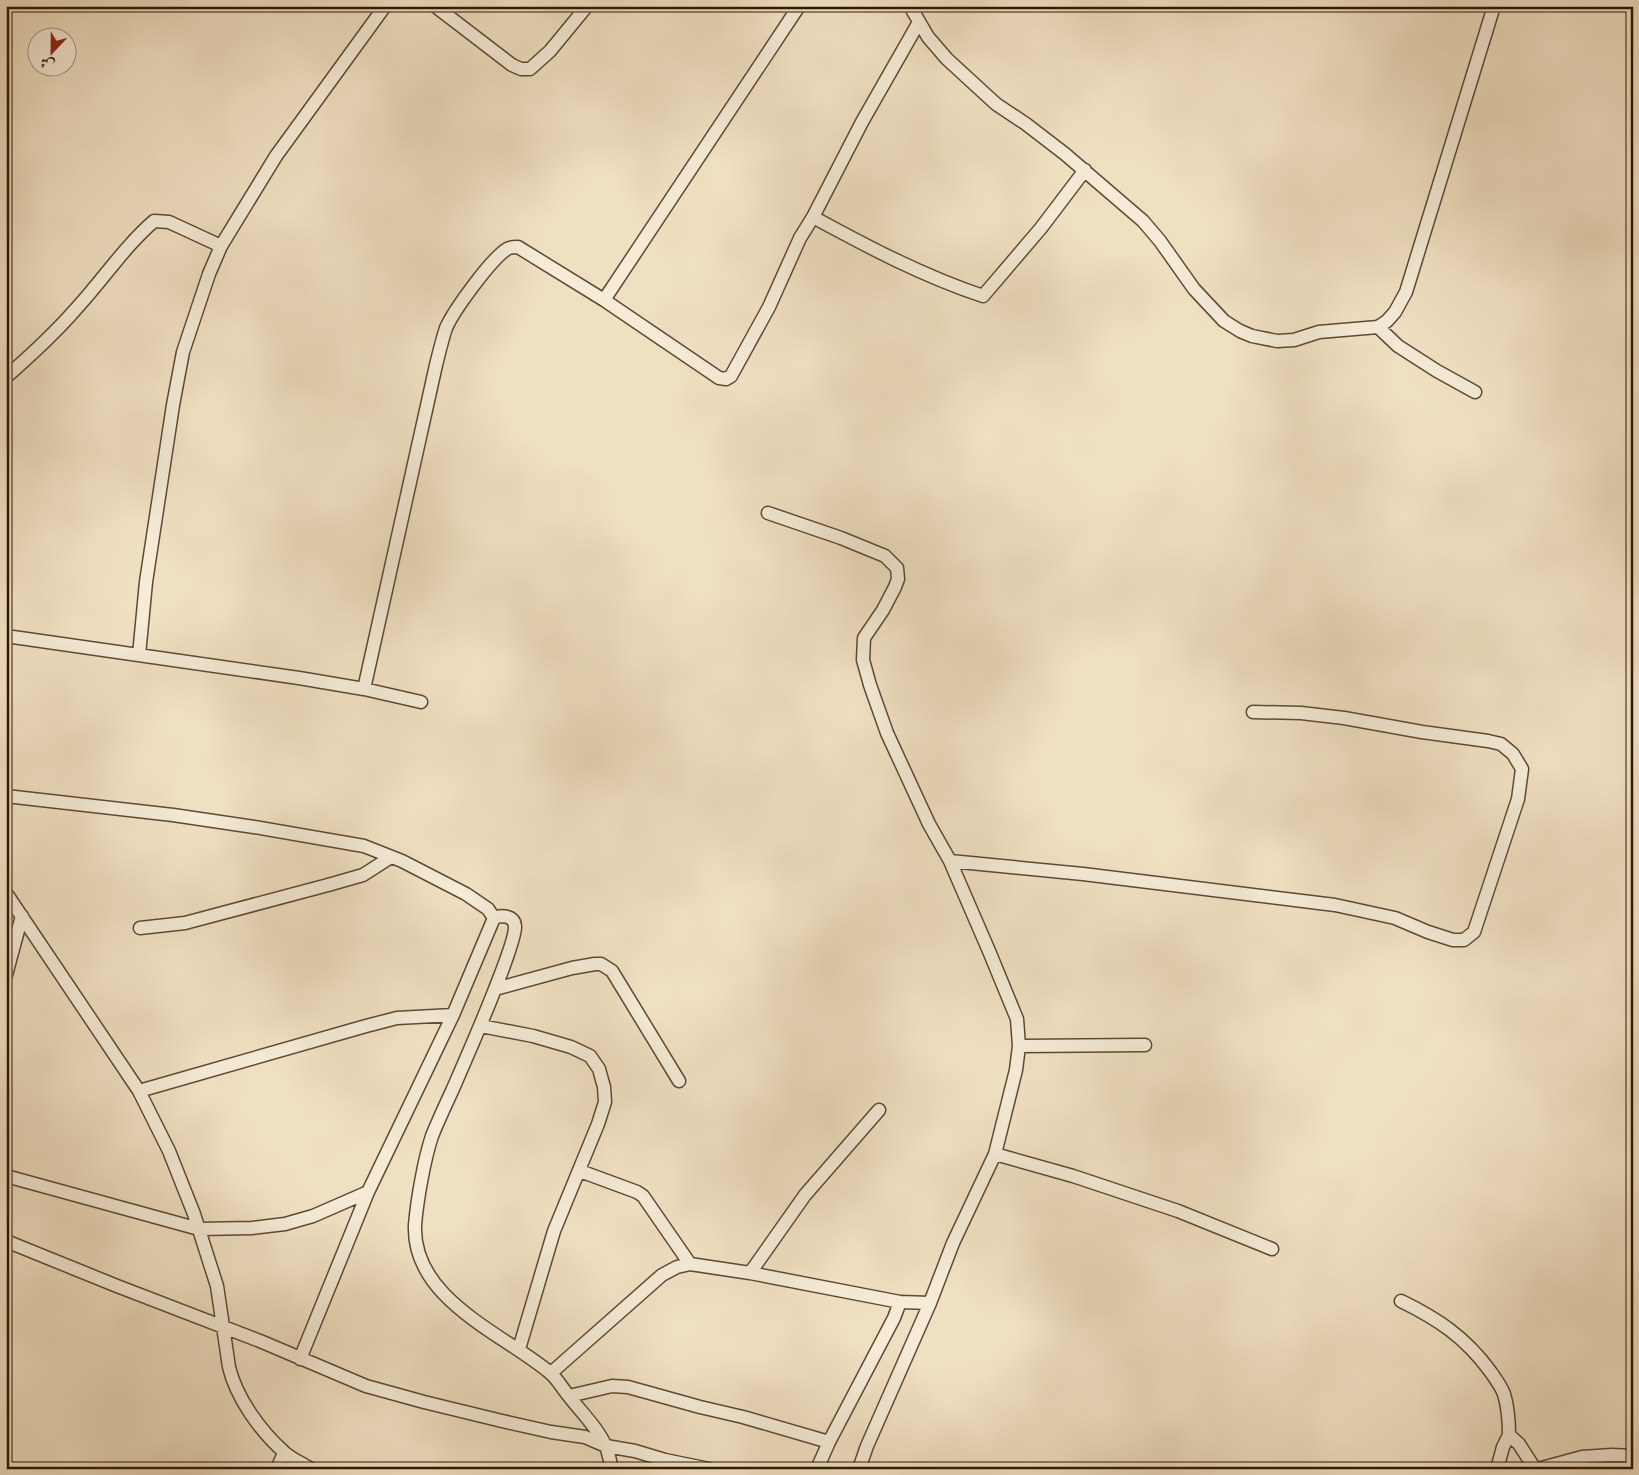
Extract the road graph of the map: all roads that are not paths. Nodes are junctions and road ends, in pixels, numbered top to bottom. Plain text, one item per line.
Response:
1 (385, 6) edge
2 (436, 6) edge
3 (586, 6) edge
4 (799, 6) edge
5 (910, 6) edge
6 (1494, 6) edge
7 (919, 22) junction
8 (1085, 170) junction
9 (813, 217) junction
10 (221, 246) junction
11 (604, 300) junction
12 (1378, 326) junction
13 (6, 377) edge
14 (1475, 392) dead end
15 (768, 512) dead end
16 (6, 636) edge
17 (138, 654) junction
18 (364, 689) junction
19 (421, 702) dead end
20 (1253, 712) dead end
21 (6, 796) edge
22 (391, 856) junction
23 (950, 861) junction
24 (6, 894) edge
25 (22, 916) junction
26 (494, 918) junction
27 (140, 928) dead end
28 (6, 975) edge
29 (495, 989) junction
30 (453, 1015) junction
31 (481, 1026) junction
32 (1145, 1045) dead end
33 (1019, 1046) junction
34 (679, 1081) dead end
35 (139, 1091) junction
36 (879, 1110) dead end
37 (995, 1154) junction
38 (580, 1171) junction
39 (6, 1176) edge
40 (368, 1192) junction
41 (200, 1229) junction
42 (6, 1241) edge
43 (1272, 1249) dead end
44 (690, 1264) junction
45 (750, 1273) junction
46 (1401, 1301) dead end
47 (900, 1302) junction
48 (930, 1303) junction
49 (224, 1327) junction
50 (519, 1349) junction
51 (300, 1359) junction
52 (551, 1373) junction
53 (569, 1396) junction
54 (1509, 1436) junction
55 (829, 1442) junction
56 (606, 1446) junction
57 (284, 1453) junction
58 (1633, 1456) edge
59 (278, 1469) edge
60 (310, 1469) edge
61 (612, 1469) edge
62 (709, 1469) edge
63 (817, 1469) edge
64 (859, 1469) edge
65 (1497, 1469) edge
66 (1536, 1469) edge

1 - 10 street
2 - 3 street
4 - 11 street
5 - 7 street
6 - 12 street
7 - 8 street
7 - 9 street
8 - 9 street
8 - 12 street
9 - 11 street
10 - 13 street
10 - 17 street
11 - 18 street
12 - 14 street
15 - 23 street
16 - 17 street
17 - 18 street
18 - 19 street
20 - 23 street
21 - 22 street
22 - 26 street
22 - 27 street
23 - 33 street
24 - 25 street
25 - 28 street
25 - 35 street
26 - 29 street
26 - 30 street
29 - 31 street
29 - 34 street
30 - 35 street
30 - 40 street
31 - 38 street
31 - 50 street
32 - 33 street
33 - 37 street
35 - 41 street
36 - 45 street
37 - 43 street
37 - 48 street
38 - 44 street
38 - 50 street
39 - 41 street
40 - 41 street
40 - 51 street
41 - 49 street
42 - 49 street
44 - 45 street
44 - 52 street
45 - 47 street
46 - 54 street
47 - 48 street
47 - 55 street
48 - 64 street
49 - 51 street
49 - 57 street
50 - 52 street
51 - 56 street
52 - 53 street
53 - 55 street
53 - 56 street
54 - 65 street
54 - 66 street
55 - 63 street
56 - 61 street
56 - 62 street
57 - 59 street
57 - 60 street
58 - 66 street

